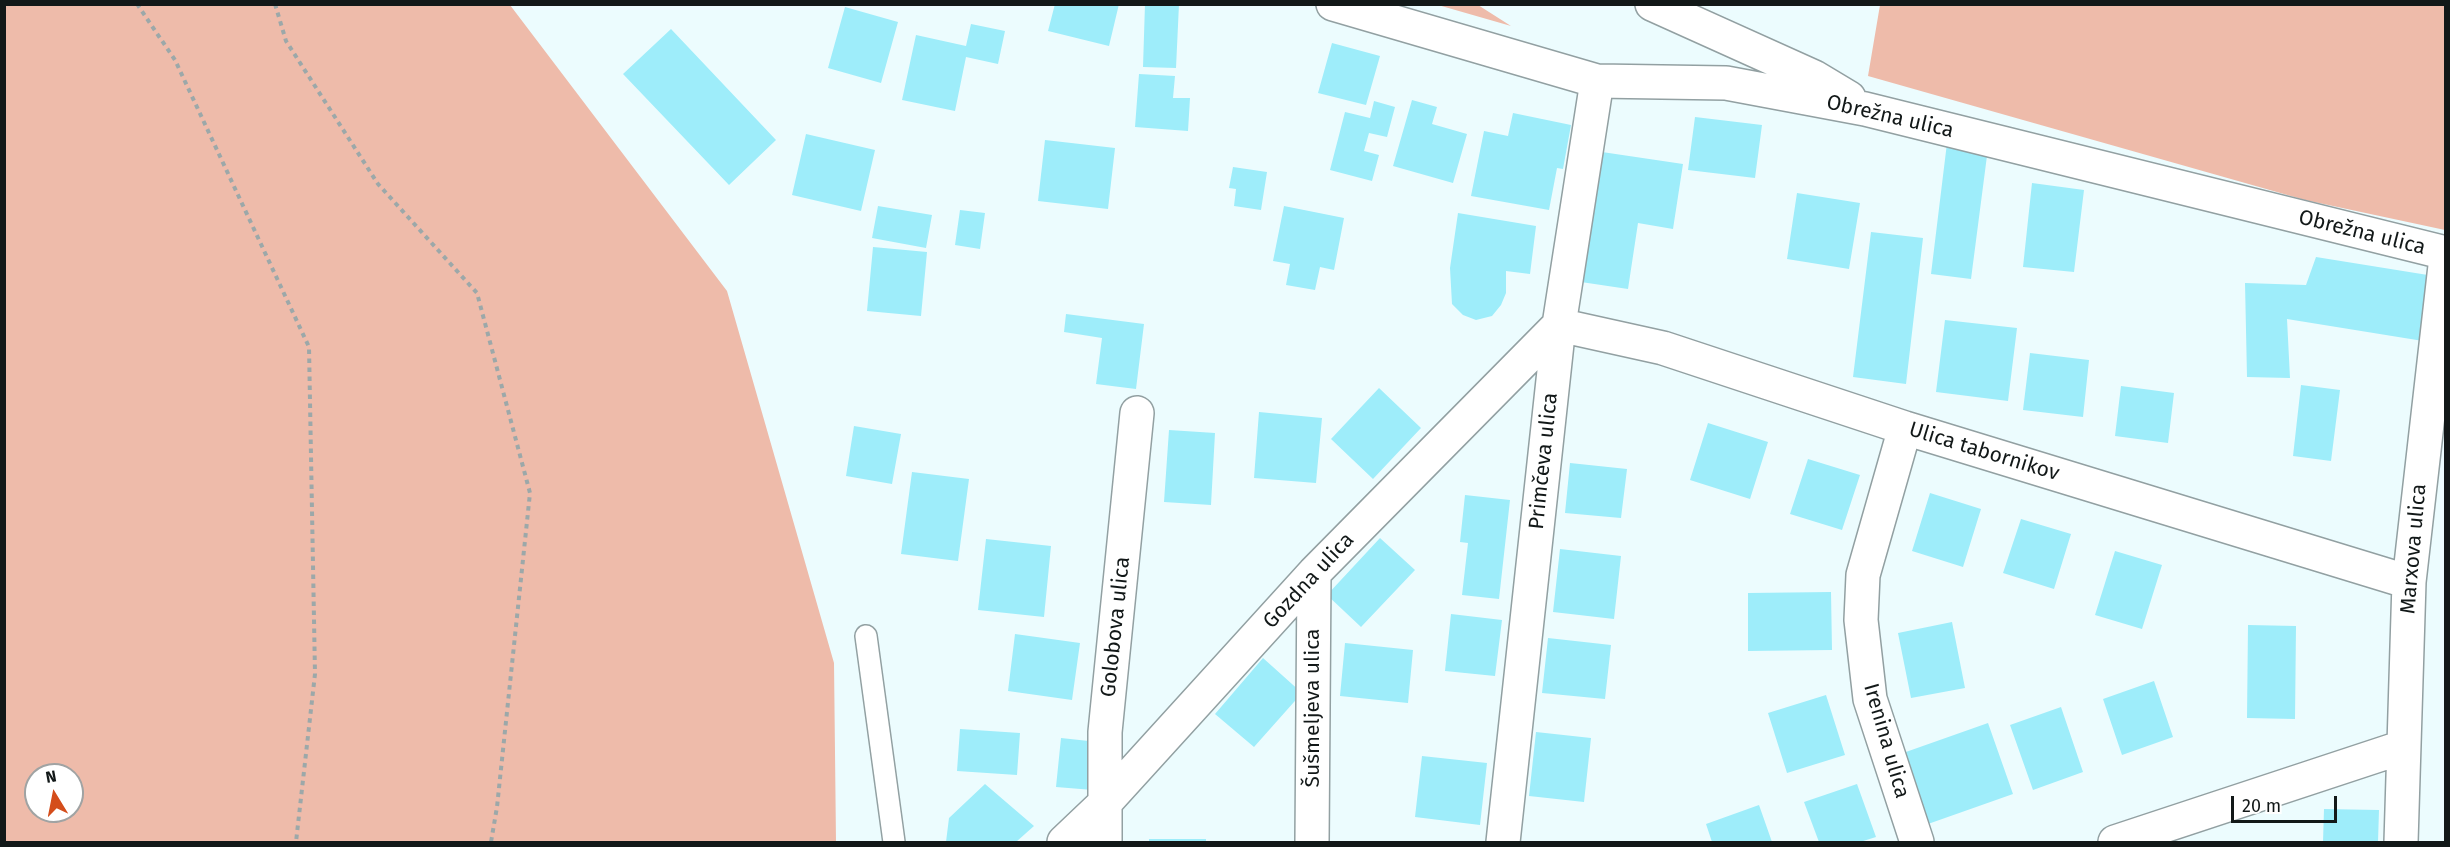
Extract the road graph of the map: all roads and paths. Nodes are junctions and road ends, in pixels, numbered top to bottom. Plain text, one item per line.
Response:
1 (137, 4) edge
2 (275, 4) edge
3 (1333, 4) edge
4 (1652, 4) edge
5 (1597, 81) junction
6 (1865, 109) junction
7 (2445, 255) edge
8 (1559, 325) junction
9 (1137, 413) dead end
10 (1905, 428) junction
11 (1314, 573) junction
12 (2409, 582) junction
13 (866, 636) dead end
14 (2403, 747) junction
15 (1104, 804) junction
16 (296, 843) edge
17 (490, 843) edge
18 (894, 843) edge
19 (1064, 843) edge
20 (1105, 843) edge
21 (1312, 843) edge
22 (1503, 843) edge
23 (1917, 843) edge
24 (2115, 843) edge
25 (2401, 843) edge

1 - 16 path
2 - 17 path
3 - 5 street, Obrežna ulica
4 - 6 street
5 - 6 street, Obrežna ulica
5 - 8 street, Primčeva ulica
6 - 7 street, Obrežna ulica
7 - 12 street, Marxova ulica
8 - 10 street, Ulica tabornikov
8 - 11 street, Gozdna ulica
8 - 22 street, Primčeva ulica
9 - 15 street, Golobova ulica
10 - 12 street, Ulica tabornikov
10 - 23 street, Irenina ulica
11 - 15 street, Gozdna ulica
11 - 21 street, Šušmeljeva ulica
12 - 14 street, Marxova ulica
13 - 18 lane
14 - 24 street
14 - 25 street, Marxova ulica
15 - 19 street, Gozdna ulica
15 - 20 street, Golobova ulica

